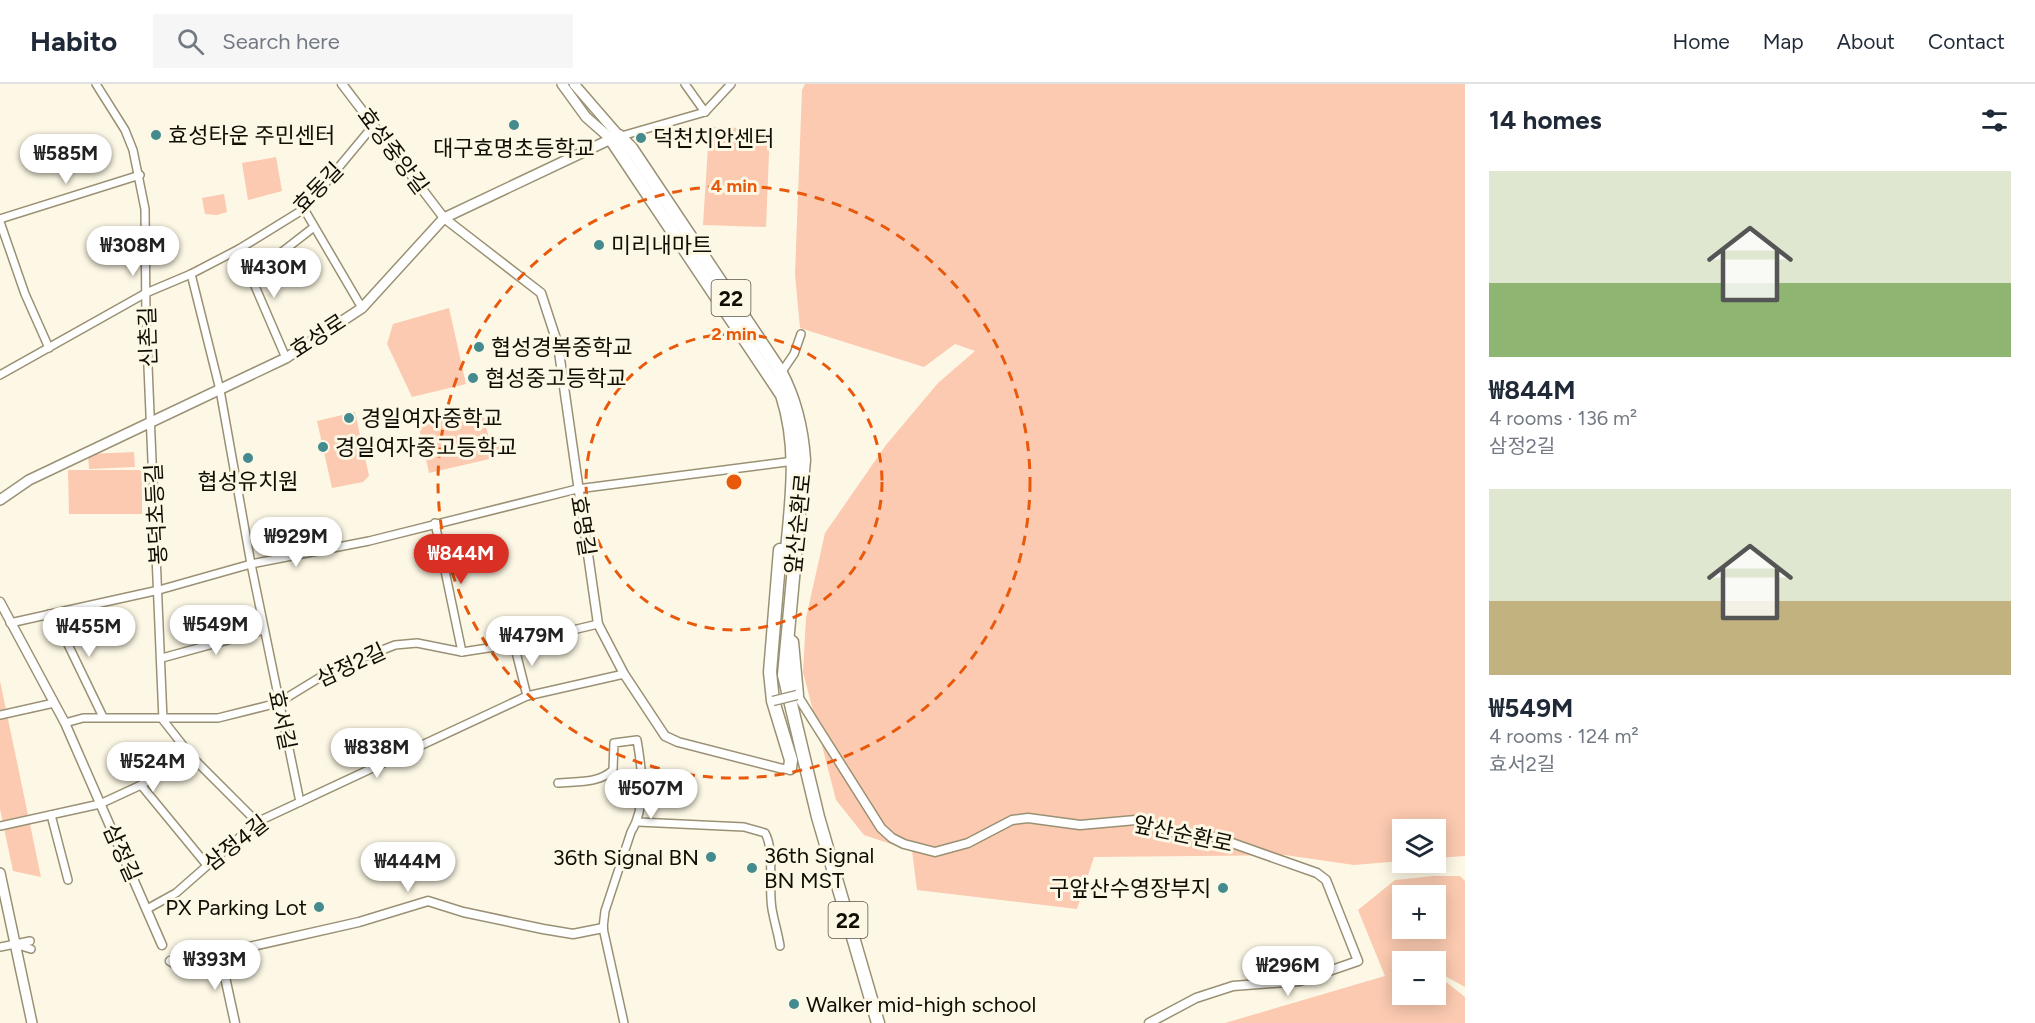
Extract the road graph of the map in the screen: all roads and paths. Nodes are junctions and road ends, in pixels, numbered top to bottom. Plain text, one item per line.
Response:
1 (96, 84) edge
2 (342, 84) edge
3 (562, 84) edge
4 (574, 84) edge
5 (685, 84) edge
6 (731, 84) edge
7 (705, 112) junction
8 (373, 126) junction
9 (615, 137) junction
10 (140, 176) junction
11 (303, 209) junction
12 (444, 218) junction
13 (0, 220) edge
14 (314, 227) junction
15 (239, 249) junction
16 (9, 253) junction
17 (0, 256) edge
18 (191, 274) junction
19 (250, 276) junction
20 (146, 293) junction
21 (362, 308) junction
22 (801, 334) dead end
23 (49, 348) junction
24 (286, 358) junction
25 (781, 373) junction
26 (0, 375) edge
27 (220, 390) junction
28 (151, 421) junction
29 (794, 461) junction
30 (798, 476) junction
31 (577, 489) junction
32 (0, 500) edge
33 (435, 523) junction
34 (251, 564) junction
35 (159, 590) junction
36 (0, 602) edge
37 (49, 614) junction
38 (10, 622) junction
39 (598, 624) junction
40 (264, 630) junction
41 (514, 644) junction
42 (462, 652) junction
43 (162, 658) junction
44 (624, 674) junction
45 (796, 695) junction
46 (527, 696) junction
47 (773, 701) junction
48 (54, 703) junction
49 (278, 703) junction
50 (0, 714) edge
51 (103, 717) junction
52 (163, 720) junction
53 (65, 723) junction
54 (192, 756) junction
55 (790, 768) joint
56 (558, 783) dead end
57 (141, 785) junction
58 (300, 802) junction
59 (100, 804) junction
60 (51, 815) junction
61 (815, 818) junction
62 (257, 822) junction
63 (638, 822) junction
64 (0, 826) edge
65 (206, 864) junction
66 (0, 873) edge
67 (68, 880) dead end
68 (147, 909) junction
69 (603, 928) junction
70 (15, 944) junction
71 (30, 945) dead end
72 (162, 945) dead end
73 (780, 946) dead end
74 (0, 947) edge
75 (219, 954) junction
76 (170, 961) dead end
77 (32, 1023) edge
78 (236, 1023) edge
79 (624, 1023) edge
80 (870, 1023) edge
81 (878, 1023) edge
82 (1149, 1023) edge

1 - 10 street, 신촌길
2 - 8 street, 효성중앙길
3 - 9 main road, 앞산순환로 / 22
4 - 9 main road, 앞산순환로 / 22
5 - 7 street
6 - 7 street
7 - 9 street
8 - 11 street, 효동길
8 - 12 street, 효성중앙길
9 - 12 main road, 효성로
9 - 25 highway, 앞산순환로 / 22
9 - 29 highway, 앞산순환로 / 22
10 - 13 street
10 - 20 street, 신촌길
11 - 14 street
11 - 15 street, 효동길
12 - 21 main road, 효성로
12 - 31 street, 효명길
13 - 16 street
14 - 19 street
14 - 21 street
15 - 18 street, 효동길
15 - 19 street
16 - 17 street
16 - 23 street
18 - 20 street, 효동길
18 - 27 street
19 - 24 street
20 - 23 street, 효동길
20 - 28 street, 신촌길
21 - 24 main road, 효성로
22 - 25 street
23 - 26 street, 효동길
24 - 27 main road, 효성로
25 - 30 highway, 앞산순환로 / 22
27 - 28 main road, 효성로
27 - 34 street, 효서길
28 - 32 main road, 효성로
28 - 35 street, 봉덕초등길
29 - 30 highway, 앞산순환로 / 22
29 - 31 street
30 - 45 highway
30 - 47 highway
30 - 61 highway, 앞산순환로 / 22
31 - 33 street
31 - 39 street, 효명길
33 - 34 street
33 - 42 street
34 - 35 street
34 - 40 street, 효서길
35 - 37 street
35 - 43 street, 봉덕초등길
36 - 38 street, 삼정길
37 - 38 street
37 - 51 street
38 - 48 street, 삼정길
39 - 41 street, 삼정2길
39 - 44 street, 효명길
40 - 43 street
40 - 49 street, 효서길
41 - 42 street, 삼정2길
41 - 46 street
42 - 49 street, 삼정2길
43 - 52 street, 봉덕초등길
44 - 46 street, 삼정4길
44 - 55 street, 효명길
45 - 47 street, bridge
45 - 82 street, 앞산순환로
46 - 58 street, 삼정4길
47 - 55 highway
48 - 50 street
48 - 53 street, 삼정길
49 - 52 street, 삼정2길
49 - 58 street, 효서길
51 - 52 street, 삼정2길
51 - 53 street, 삼정2길
52 - 54 street
53 - 59 street, 삼정길
54 - 57 street
54 - 62 street
56 - 63 street
57 - 59 street
57 - 65 street
58 - 62 street, 삼정4길
59 - 60 street
59 - 68 street, 삼정길
60 - 64 street
60 - 67 street
61 - 80 highway, 앞산순환로 / 22
61 - 81 highway, 앞산순환로 / 22
62 - 65 street, 삼정4길
63 - 69 street
63 - 73 street
65 - 68 street, 삼정4길
66 - 70 main road
68 - 72 street, 삼정길
69 - 75 street
69 - 79 street
70 - 71 street
70 - 74 street
70 - 77 main road
75 - 76 street
75 - 78 street

